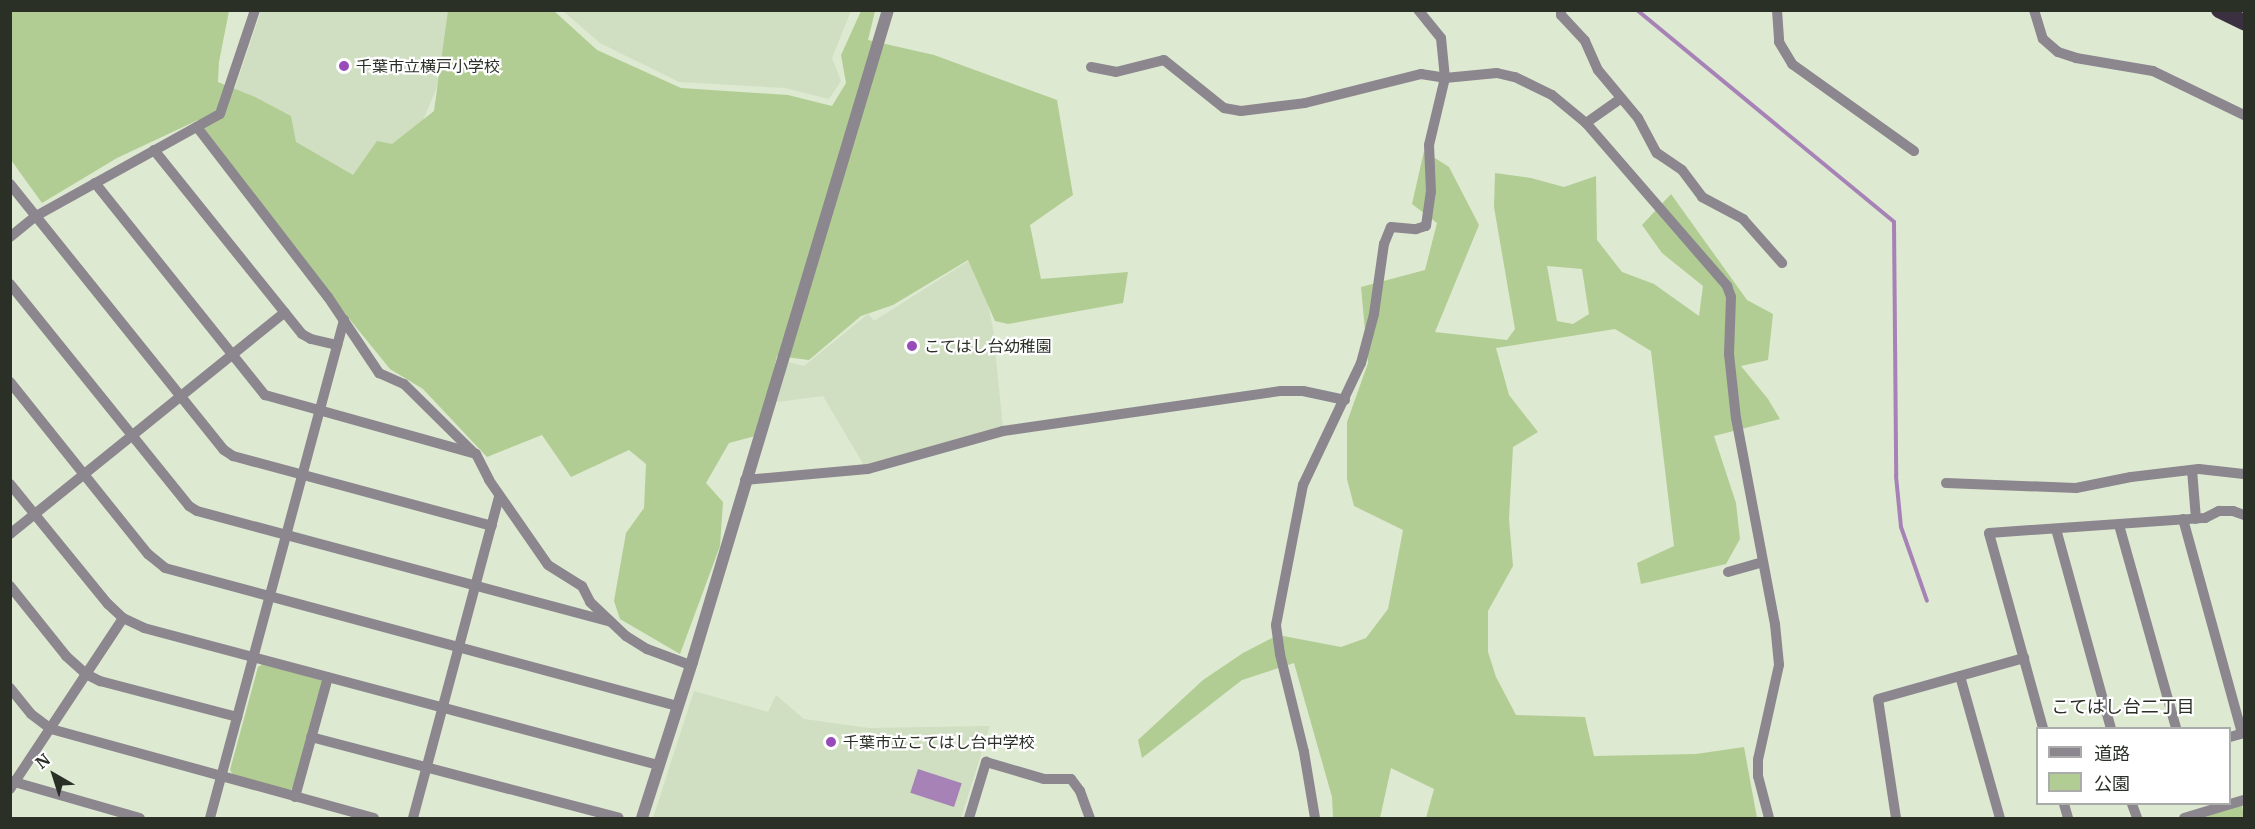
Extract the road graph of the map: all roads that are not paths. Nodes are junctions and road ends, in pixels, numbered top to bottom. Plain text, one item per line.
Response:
1 (255, 10) edge
2 (888, 10) edge
3 (1418, 10) edge
4 (1562, 10) edge
5 (1777, 10) edge
6 (2034, 10) edge
7 (2219, 10) edge
8 (2244, 22) edge
9 (1091, 67) dead end
10 (1445, 78) junction
11 (1620, 99) junction
12 (2244, 115) edge
13 (1586, 123) junction
14 (197, 127) junction
15 (154, 150) junction
16 (1914, 151) dead end
17 (95, 183) junction
18 (10, 184) edge
19 (36, 216) junction
20 (10, 237) edge
21 (1782, 263) dead end
22 (10, 284) edge
23 (285, 312) junction
24 (344, 320) junction
25 (337, 345) junction
26 (232, 354) junction
27 (10, 382) edge
28 (181, 397) junction
29 (1346, 400) junction
30 (319, 411) junction
31 (132, 435) junction
32 (476, 454) junction
33 (2192, 470) junction
34 (84, 474) junction
35 (2244, 474) edge
36 (302, 475) junction
37 (745, 480) junction
38 (1946, 483) dead end
39 (10, 484) edge
40 (499, 496) junction
41 (34, 514) junction
42 (2244, 515) edge
43 (2182, 519) junction
44 (2196, 519) junction
45 (2119, 525) junction
46 (492, 526) junction
47 (2056, 529) junction
48 (10, 534) edge
49 (286, 536) junction
50 (1763, 562) junction
51 (1728, 572) dead end
52 (10, 586) edge
53 (476, 587) junction
54 (270, 596) junction
55 (123, 618) junction
56 (610, 622) junction
57 (460, 647) junction
58 (253, 656) junction
59 (2024, 658) junction
60 (690, 665) junction
61 (86, 674) junction
62 (1960, 676) junction
63 (328, 677) junction
64 (10, 688) edge
65 (677, 705) junction
66 (444, 707) junction
67 (237, 717) junction
68 (2042, 727) edge
69 (2110, 727) edge
70 (2175, 727) edge
71 (51, 729) junction
72 (2243, 733) edge
73 (311, 737) junction
74 (658, 765) junction
75 (428, 768) junction
76 (221, 776) junction
77 (12, 784) edge
78 (295, 797) junction
79 (2228, 805) edge
80 (1094, 818) edge
81 (140, 819) edge
82 (210, 819) edge
83 (374, 819) edge
84 (413, 819) edge
85 (619, 819) edge
86 (642, 819) edge
87 (969, 819) edge
88 (1315, 819) edge
89 (1769, 819) edge
90 (1896, 819) edge
91 (2000, 819) edge
92 (2184, 819) edge

1 - 14 street
2 - 37 street
3 - 10 street
4 - 11 street
5 - 16 street
6 - 12 street
7 - 8 highway
9 - 10 street
10 - 13 street
10 - 29 street
11 - 13 street
11 - 21 street
13 - 50 street
14 - 15 street
14 - 24 street
15 - 17 street
15 - 23 street
17 - 19 street
17 - 26 street
18 - 19 street
19 - 20 street
19 - 28 street
22 - 31 street
23 - 25 street
23 - 26 street
24 - 25 street
24 - 32 street
25 - 30 street
26 - 28 street
26 - 30 street
27 - 34 street
28 - 31 street
28 - 36 street
29 - 37 street
29 - 88 street
30 - 32 street
30 - 36 street
31 - 34 street
31 - 49 street
32 - 40 street
33 - 35 street
33 - 38 street
33 - 44 street
34 - 41 street
34 - 54 street
36 - 46 street
36 - 49 street
37 - 60 street
39 - 41 street
40 - 46 street
40 - 56 street
41 - 48 street
41 - 55 street
42 - 44 street
43 - 44 street
43 - 45 street
43 - 72 street
45 - 47 street
45 - 70 street
46 - 53 street
47 - 59 street
47 - 69 street
49 - 53 street
49 - 54 street
50 - 51 street
50 - 89 street
52 - 61 street
53 - 56 street
53 - 57 street
54 - 57 street
54 - 58 street
55 - 58 street
55 - 61 street
56 - 60 street
57 - 65 street
57 - 66 street
58 - 63 street
58 - 67 street
59 - 62 street
59 - 68 street
60 - 65 street
61 - 67 street
61 - 71 street
62 - 90 street
62 - 91 street
63 - 66 street
63 - 73 street
64 - 71 street
65 - 74 street
66 - 74 street
66 - 75 street
67 - 76 street
71 - 76 street
71 - 77 street
73 - 75 street
73 - 78 street
74 - 86 street
75 - 84 street
75 - 85 street
76 - 78 street
76 - 82 street
77 - 81 street
78 - 83 street
79 - 92 street
80 - 87 street

